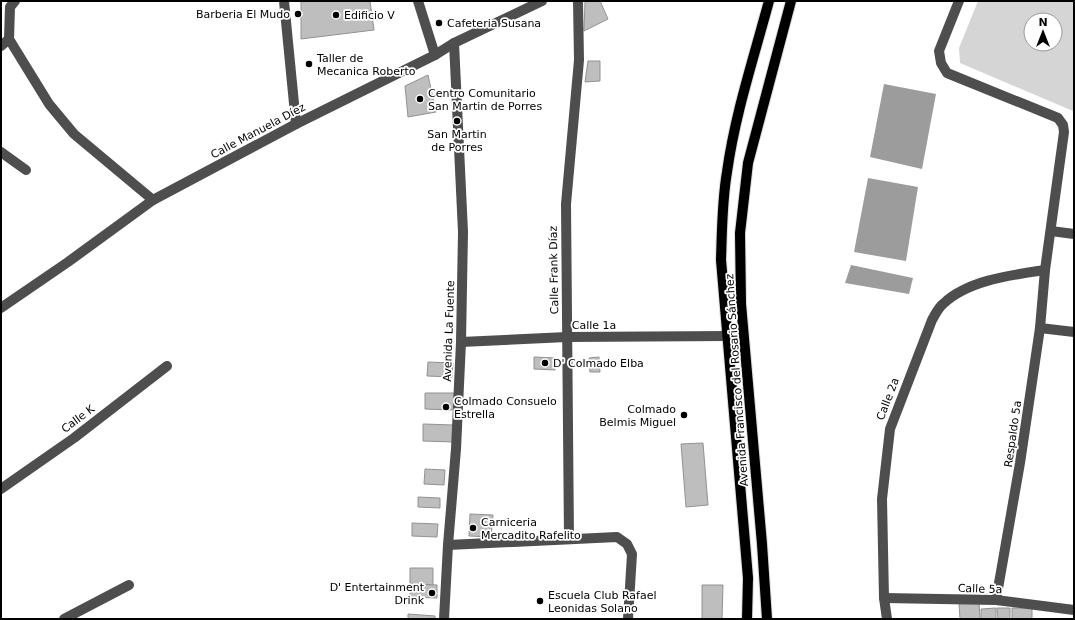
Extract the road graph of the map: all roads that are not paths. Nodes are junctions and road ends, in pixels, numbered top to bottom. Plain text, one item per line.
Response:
1 (284, 1) edge
2 (418, 1) edge
3 (542, 1) edge
4 (578, 1) edge
5 (769, 1) edge
6 (791, 1) edge
7 (959, 1) edge
8 (10, 3) edge
9 (5, 42) edge
10 (454, 43) junction
11 (436, 55) junction
12 (296, 124) junction
13 (1, 152) edge
14 (26, 170) dead end
15 (153, 200) junction
16 (1051, 231) junction
17 (1074, 234) edge
18 (1045, 270) junction
19 (1, 308) edge
20 (1040, 328) junction
21 (1074, 332) edge
22 (728, 336) junction
23 (567, 337) junction
24 (461, 342) junction
25 (167, 366) dead end
26 (1, 489) edge
27 (569, 539) junction
28 (448, 545) junction
29 (129, 585) dead end
30 (884, 598) junction
31 (996, 600) junction
32 (1074, 610) edge
33 (64, 619) edge
34 (444, 619) edge
35 (628, 619) edge
36 (747, 619) edge
37 (766, 619) edge
38 (887, 619) edge

1 - 12 street
2 - 11 street
3 - 10 street, Calle Manuela Díez
4 - 23 street, Calle Frank Díaz
5 - 22 main road, Avenida Francisco del Rosario Sánchez
6 - 37 main road, Avenida Francisco del Rosario Sánchez
7 - 16 street, Respaldo 5a
8 - 9 street
9 - 15 street
10 - 11 street, Calle Manuela Díez
10 - 24 street, Avenida La Fuente
11 - 12 street, Calle Manuela Díez
12 - 15 street, Calle Manuela Díez
13 - 14 street
15 - 19 street, Calle Manuela Díez
16 - 17 street
16 - 18 street, Respaldo 5a
18 - 20 street, Respaldo 5a
18 - 30 street, Calle 2a
20 - 21 street
20 - 31 street, Respaldo 5a
22 - 23 street, Calle 1a
22 - 36 main road, Avenida Francisco del Rosario Sánchez
23 - 24 street, Calle 1a
23 - 27 street, Calle Frank Díaz
24 - 28 street, Avenida La Fuente
25 - 26 street, Calle K
27 - 28 street
27 - 35 street
28 - 34 street, Avenida La Fuente
29 - 33 street
30 - 31 street, Calle 5a
30 - 38 street, Calle 2a
31 - 32 street, Calle 5a

